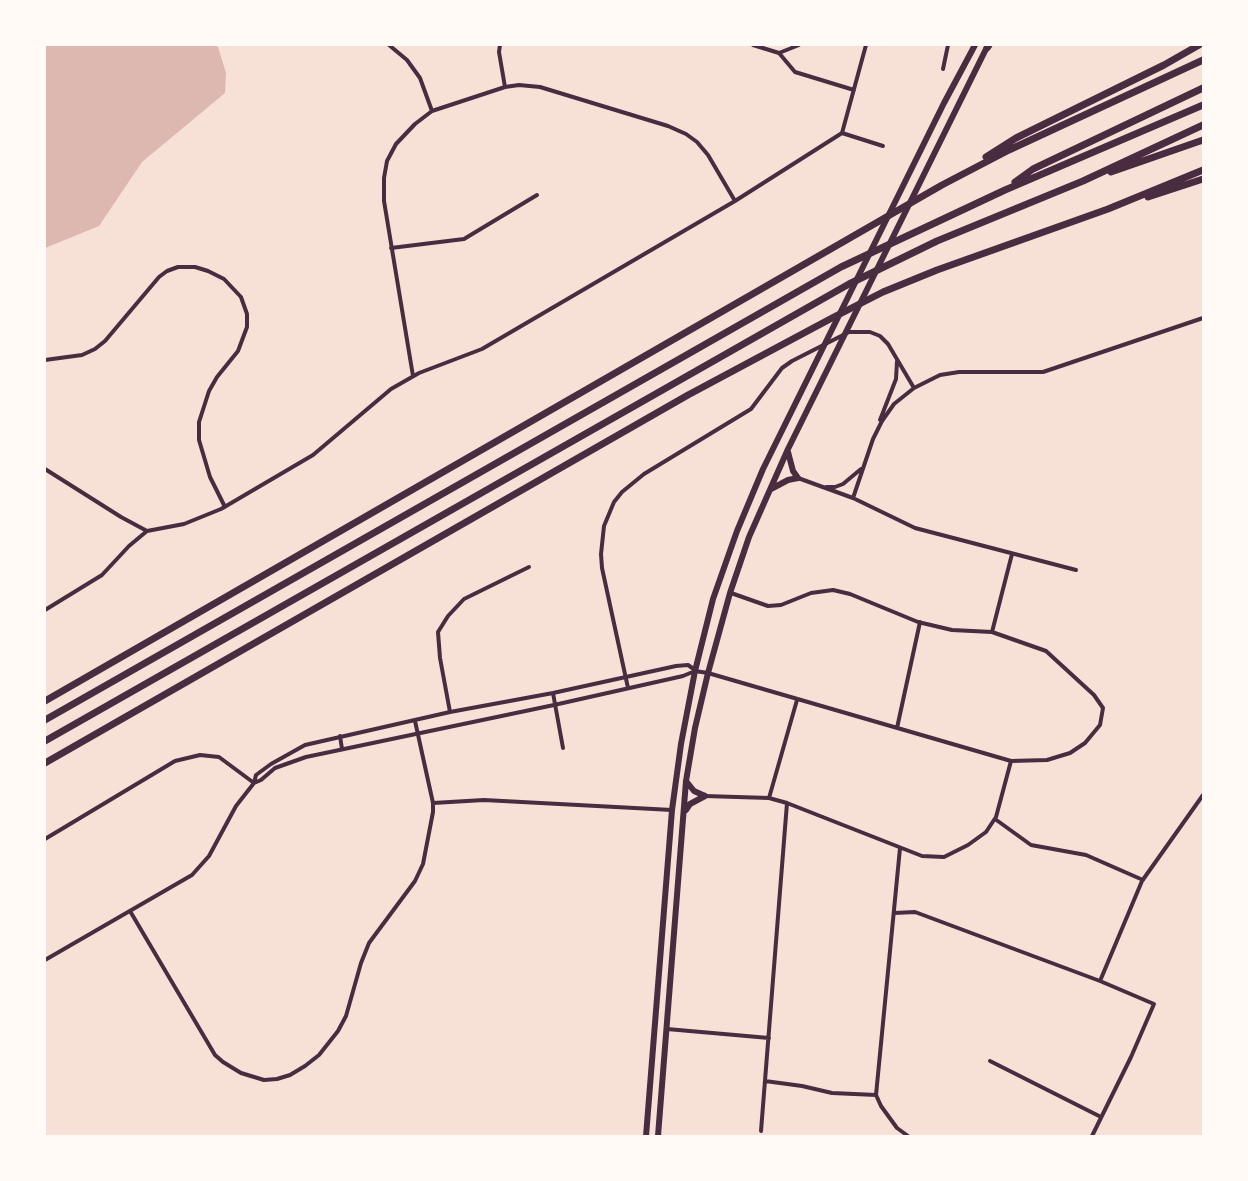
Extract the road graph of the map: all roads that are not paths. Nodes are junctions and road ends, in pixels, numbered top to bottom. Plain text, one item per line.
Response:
1 (389, 45) edge
2 (500, 45) edge
3 (753, 45) edge
4 (799, 45) edge
5 (866, 45) edge
6 (948, 45) edge
7 (974, 45) edge
8 (1199, 45) edge
9 (988, 46) edge
10 (779, 53) junction
11 (1203, 60) edge
12 (943, 69) dead end
13 (505, 87) junction
14 (1203, 88) edge
15 (854, 90) junction
16 (1203, 105) edge
17 (432, 111) junction
18 (1203, 125) edge
19 (842, 133) junction
20 (1203, 140) edge
21 (883, 146) dead end
22 (1203, 170) edge
23 (1203, 179) edge
24 (1083, 181) junction
25 (942, 185) junction
26 (1005, 190) junction
27 (537, 195) dead end
28 (735, 201) junction
29 (1108, 209) junction
30 (391, 248) junction
31 (1203, 318) edge
32 (895, 355) junction
33 (45, 360) edge
34 (413, 377) junction
35 (914, 388) junction
36 (873, 439) junction
37 (788, 449) junction
38 (864, 466) junction
39 (45, 469) edge
40 (798, 478) junction
41 (823, 487) junction
42 (771, 489) junction
43 (853, 498) junction
44 (225, 507) junction
45 (147, 531) junction
46 (1012, 554) junction
47 (529, 567) dead end
48 (1076, 570) dead end
49 (730, 593) junction
50 (45, 610) edge
51 (920, 622) junction
52 (992, 632) junction
53 (695, 671) junction
54 (708, 673) junction
55 (626, 676) junction
56 (628, 688) junction
57 (553, 693) junction
58 (797, 700) junction
59 (45, 701) edge
60 (554, 705) junction
61 (450, 712) junction
62 (45, 720) edge
63 (415, 721) junction
64 (897, 728) junction
65 (417, 734) junction
66 (340, 736) junction
67 (45, 741) edge
68 (563, 748) dead end
69 (342, 749) junction
70 (1011, 761) junction
71 (45, 763) edge
72 (686, 781) junction
73 (254, 783) junction
74 (1203, 795) edge
75 (705, 796) junction
76 (769, 798) junction
77 (433, 803) junction
78 (787, 803) junction
79 (672, 810) junction
80 (684, 813) junction
81 (995, 819) junction
82 (45, 839) edge
83 (900, 848) junction
84 (1143, 880) junction
85 (130, 911) junction
86 (894, 913) junction
87 (45, 960) edge
88 (1100, 981) junction
89 (666, 1029) junction
90 (769, 1038) junction
91 (990, 1061) dead end
92 (765, 1081) junction
93 (876, 1095) junction
94 (1101, 1117) junction
95 (761, 1131) dead end
96 (646, 1136) edge
97 (658, 1136) edge
98 (908, 1136) edge
99 (1092, 1136) edge

1 - 17 street
2 - 13 street
3 - 10 street
4 - 10 street
5 - 15 street
6 - 12 street
7 - 53 highway
8 - 25 highway
9 - 37 highway
10 - 15 street
11 - 25 highway
13 - 17 street
13 - 28 street
14 - 26 highway
15 - 19 street
16 - 26 highway
17 - 30 street
18 - 24 highway
19 - 21 street
19 - 28 street
20 - 24 highway
22 - 29 highway
23 - 29 highway
24 - 67 highway
25 - 59 highway
26 - 62 highway
27 - 30 street
28 - 34 street
29 - 71 highway
30 - 34 street
31 - 35 street
32 - 35 street
32 - 36 street
32 - 55 street
33 - 44 street
34 - 44 street
35 - 36 street
36 - 38 street
37 - 40 highway
37 - 42 highway
38 - 41 street
38 - 43 street
39 - 45 street
40 - 41 street
40 - 42 highway
41 - 43 street
42 - 49 highway
43 - 46 street
44 - 45 street
45 - 50 street
46 - 48 street
46 - 52 street
47 - 61 street
49 - 51 street
49 - 54 highway
51 - 52 street
51 - 64 street
52 - 70 street
53 - 54 street
53 - 55 street
53 - 56 street
53 - 79 highway
54 - 58 street
54 - 72 highway
55 - 56 street
55 - 57 street
56 - 60 street
57 - 60 street
57 - 61 street
58 - 64 street
58 - 76 street
60 - 65 street
60 - 68 street
61 - 63 street
63 - 65 street
63 - 66 street
64 - 70 street
65 - 69 street
65 - 77 street
66 - 69 street
66 - 73 street
69 - 73 street
70 - 81 street
72 - 75 highway
72 - 80 highway
73 - 82 street
73 - 85 street
74 - 84 street
75 - 76 street
75 - 80 highway
76 - 78 street
77 - 79 street
77 - 85 street
78 - 83 street
78 - 90 street
79 - 96 highway
80 - 89 highway
81 - 83 street
81 - 84 street
83 - 86 street
84 - 88 street
85 - 87 street
86 - 88 street
86 - 93 street
88 - 94 street
89 - 90 street
89 - 97 highway
90 - 92 street
91 - 94 street
92 - 93 street
92 - 95 street
93 - 98 street
94 - 99 street

